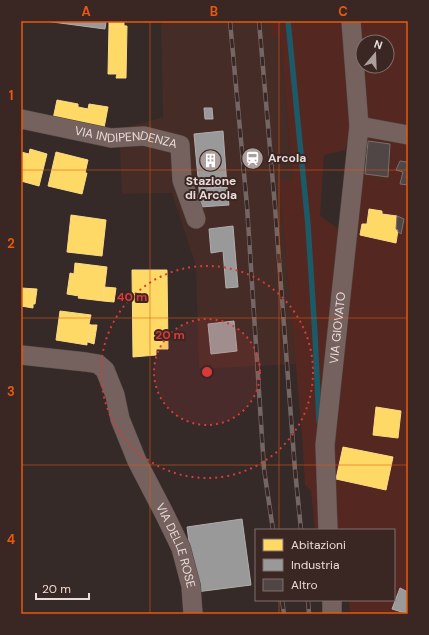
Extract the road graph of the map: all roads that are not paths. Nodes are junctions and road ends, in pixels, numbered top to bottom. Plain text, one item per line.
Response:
1 (350, 21) edge
2 (21, 119) edge
3 (359, 126) junction
4 (408, 135) edge
5 (196, 219) dead end
6 (21, 355) edge
7 (328, 529) edge
8 (332, 601) edge
9 (193, 614) edge
10 (332, 614) edge

1 - 3 street, VIA GIOVATO
2 - 5 street, VIA INDIPENDENZA
3 - 4 street
3 - 7 street, VIA GIOVATO
6 - 9 street, VIA DELLE ROSE
8 - 10 street

